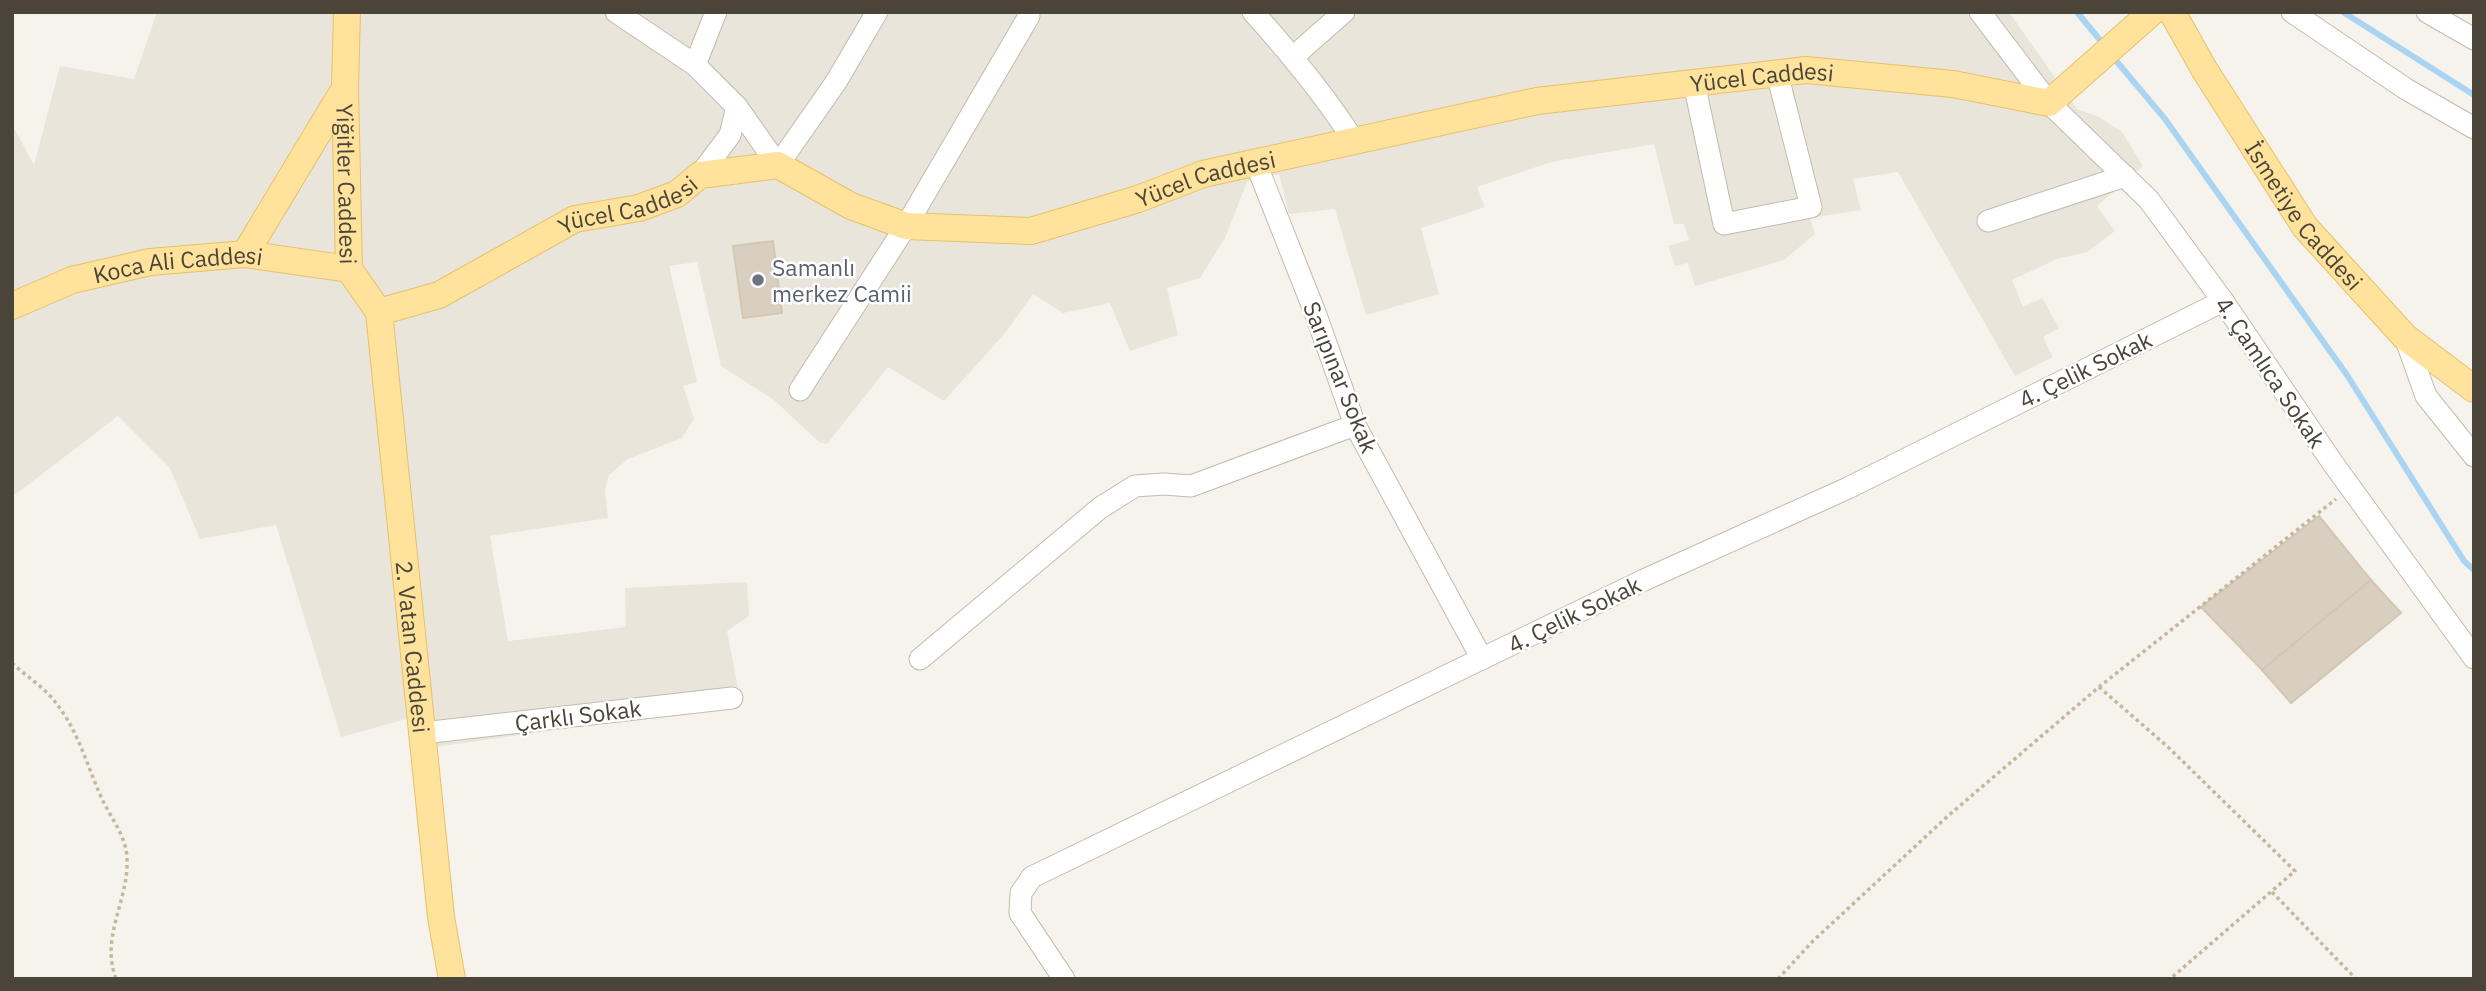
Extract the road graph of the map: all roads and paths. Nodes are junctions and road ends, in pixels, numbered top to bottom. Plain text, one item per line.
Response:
1 (347, 12) edge
2 (616, 12) edge
3 (716, 12) edge
4 (877, 12) edge
5 (1253, 12) edge
6 (1344, 12) edge
7 (1980, 12) edge
8 (2172, 12) edge
9 (2292, 12) edge
10 (2427, 12) edge
11 (1029, 16) dead end
12 (2144, 20) edge
13 (2474, 39) edge
14 (1293, 57) junction
15 (695, 65) junction
16 (1777, 73) junction
17 (1693, 83) junction
18 (345, 88) junction
19 (2059, 95) junction
20 (737, 107) junction
21 (2474, 128) edge
22 (1354, 141) junction
23 (1255, 161) junction
24 (778, 165) junction
25 (700, 175) junction
26 (2125, 176) junction
27 (1988, 222) dead end
28 (906, 226) junction
29 (245, 254) junction
30 (349, 269) junction
31 (2223, 301) junction
32 (12, 306) edge
33 (379, 312) junction
34 (2404, 337) junction
35 (2474, 389) edge
36 (800, 390) dead end
37 (1355, 425) junction
38 (2474, 456) edge
39 (2350, 487) junction
40 (2474, 658) edge
41 (920, 659) dead end
42 (1482, 659) junction
43 (12, 663) edge
44 (2099, 687) junction
45 (732, 698) dead end
46 (423, 733) junction
47 (2272, 891) junction
48 (117, 979) edge
49 (452, 979) edge
50 (1064, 979) edge
51 (1778, 979) edge
52 (2171, 979) edge
53 (2356, 979) edge

1 - 18 main road, Yiğitler Caddesi
2 - 15 street
3 - 15 street
4 - 24 street
5 - 14 street
6 - 14 street
7 - 19 street, 4. Çamlıca Sokak
8 - 34 main road, İsmetiye Caddesi
9 - 21 street
10 - 13 street
11 - 28 street
12 - 19 main road
14 - 22 street
15 - 20 street
16 - 17 main road, Yücel Caddesi
16 - 17 street
16 - 19 main road, Yücel Caddesi
17 - 22 main road, Yücel Caddesi
18 - 29 main road, Yiğitler Caddesi
18 - 30 main road, Yiğitler Caddesi
19 - 26 street, 4. Çamlıca Sokak
20 - 24 street
20 - 25 street
22 - 23 main road, Yücel Caddesi
23 - 28 main road, Yücel Caddesi
23 - 37 street, Sarıpınar Sokak
24 - 25 main road, Yücel Caddesi
24 - 28 main road, Yücel Caddesi
25 - 33 main road, Yücel Caddesi
26 - 27 street
26 - 31 street, 4. Çamlıca Sokak
28 - 36 street
29 - 30 main road, Koca Ali Caddesi
29 - 32 main road, Koca Ali Caddesi
30 - 33 main road, Yiğitler Caddesi
31 - 39 street, 4. Çamlıca Sokak
31 - 42 street, 4. Çelik Sokak
33 - 46 main road, 2. Vatan Caddesi
34 - 35 main road, İsmetiye Caddesi
34 - 38 street
37 - 41 street
37 - 42 street, Sarıpınar Sokak
39 - 40 street, 4. Çamlıca Sokak
39 - 44 path
42 - 50 street, 4. Çelik Sokak
43 - 48 path
44 - 47 path
44 - 51 path
45 - 46 street, Çarklı Sokak
46 - 49 main road, 2. Vatan Caddesi
47 - 52 path
47 - 53 path

